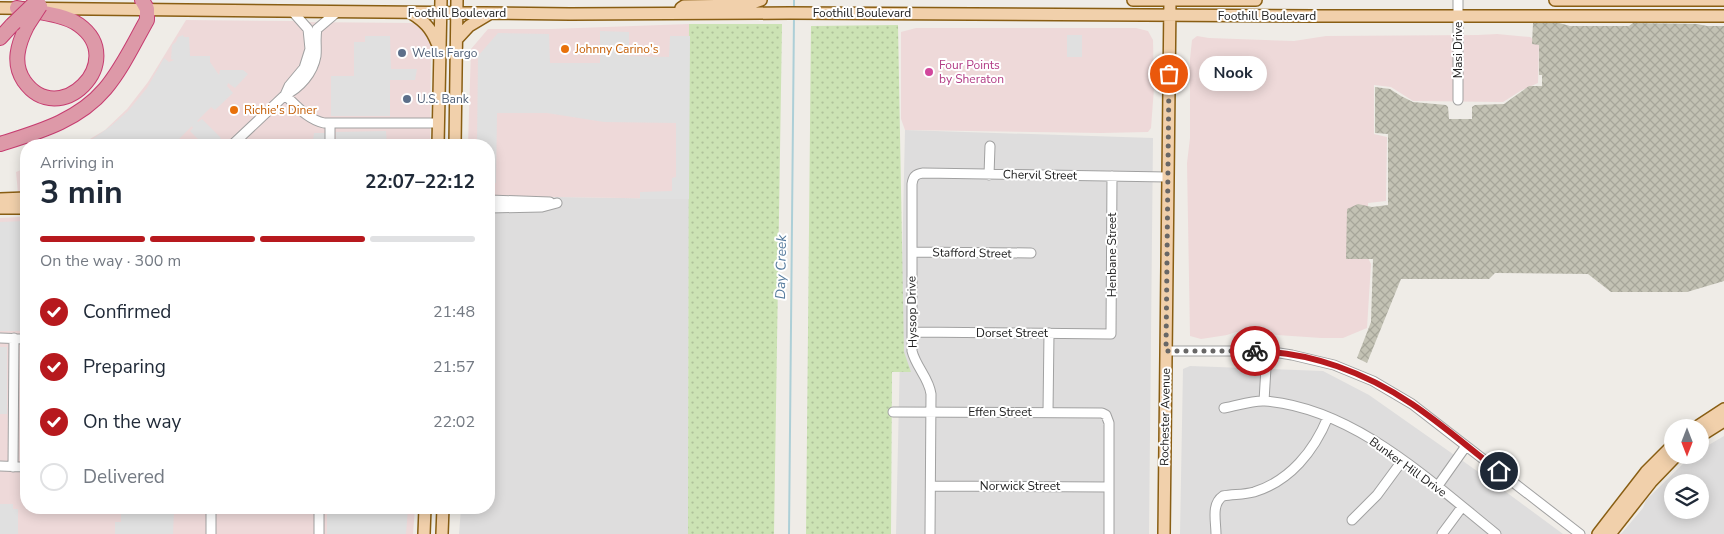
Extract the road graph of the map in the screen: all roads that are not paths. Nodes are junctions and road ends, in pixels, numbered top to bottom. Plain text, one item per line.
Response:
1 (38, 0) edge
2 (45, 0) edge
3 (441, 0) edge
4 (457, 0) edge
5 (761, 0) edge
6 (1133, 0) edge
7 (1170, 0) edge
8 (1256, 0) edge
9 (1458, 0) edge
10 (1555, 0) edge
11 (1724, 0) edge
12 (145, 5) edge
13 (0, 8) edge
14 (16, 8) junction
15 (293, 12) junction
16 (337, 12) junction
17 (410, 12) junction
18 (440, 12) junction
19 (457, 13) junction
20 (490, 13) junction
21 (680, 13) junction
22 (1458, 15) junction
23 (1170, 16) junction
24 (1724, 16) edge
25 (19, 26) junction
26 (0, 38) edge
27 (457, 39) junction
28 (440, 49) junction
29 (285, 95) junction
30 (1458, 100) dead end
31 (438, 123) junction
32 (330, 124) junction
33 (238, 139) edge
34 (330, 139) edge
35 (438, 139) edge
36 (455, 139) edge
37 (0, 144) edge
38 (990, 146) dead end
39 (989, 175) junction
40 (914, 176) joint
41 (1112, 176) junction
42 (1167, 177) junction
43 (20, 198) edge
44 (0, 199) edge
45 (495, 200) edge
46 (0, 208) edge
47 (20, 208) edge
48 (495, 208) edge
49 (912, 252) junction
50 (1031, 253) dead end
51 (912, 332) junction
52 (1049, 333) junction
53 (1111, 334) joint
54 (0, 338) edge
55 (14, 338) junction
56 (20, 338) edge
57 (1166, 351) junction
58 (1267, 352) junction
59 (1264, 401) junction
60 (1224, 408) dead end
61 (1724, 409) edge
62 (893, 412) dead end
63 (931, 412) junction
64 (1048, 412) junction
65 (1328, 417) junction
66 (1709, 419) edge
67 (1724, 421) edge
68 (1709, 430) edge
69 (1466, 446) junction
70 (1664, 454) edge
71 (1402, 461) junction
72 (1669, 464) edge
73 (0, 466) edge
74 (13, 467) junction
75 (20, 467) edge
76 (930, 486) junction
77 (1109, 487) junction
78 (1437, 487) junction
79 (1462, 507) junction
80 (211, 514) edge
81 (319, 514) edge
82 (425, 514) edge
83 (443, 514) edge
84 (1352, 520) dead end
85 (211, 534) edge
86 (319, 534) edge
87 (424, 534) edge
88 (442, 534) edge
89 (930, 534) edge
90 (1108, 534) edge
91 (1164, 534) edge
92 (1216, 534) edge
93 (1442, 534) edge
94 (1496, 534) edge
95 (1580, 534) edge
96 (1598, 534) edge
97 (1610, 534) edge

1 - 25 highway, bridge
2 - 25 highway, bridge
3 - 18 main road
4 - 19 main road
5 - 21 main road
6 - 7 main road, Foothill Boulevard
7 - 8 main road, Foothill Boulevard
7 - 23 main road, Rochester Avenue
9 - 22 street, Masi Drive
10 - 11 main road
12 - 14 main road, Foothill Boulevard
12 - 15 main road, Foothill Boulevard
12 - 37 highway
13 - 14 main road, Foothill Boulevard
14 - 25 highway
15 - 16 main road, Foothill Boulevard
15 - 29 street
16 - 17 main road, Foothill Boulevard
16 - 29 street
17 - 18 main road, Foothill Boulevard
17 - 28 main road
18 - 19 main road, Foothill Boulevard
18 - 28 main road
19 - 20 main road, Foothill Boulevard
19 - 27 main road
20 - 21 main road, Foothill Boulevard
20 - 27 main road
21 - 23 main road, Foothill Boulevard
22 - 23 main road, Foothill Boulevard
22 - 24 main road, Foothill Boulevard
22 - 30 street, Masi Drive
23 - 42 main road, Rochester Avenue
25 - 26 highway
27 - 36 main road
28 - 31 main road
29 - 32 street
29 - 33 street
31 - 32 street
31 - 35 main road
32 - 34 street
38 - 39 street
39 - 40 street, Chervil Street
39 - 41 street, Chervil Street
40 - 49 street, Hyssop Drive
41 - 42 street, Chervil Street
41 - 53 street, Henbane Street
42 - 57 main road, Rochester Avenue
43 - 44 main road
45 - 48 street
46 - 47 main road
49 - 50 street, Stafford Street
49 - 51 street, Hyssop Drive
51 - 52 street, Dorset Street
51 - 63 street, Hyssop Drive
52 - 53 street, Dorset Street
52 - 64 street
54 - 55 street
55 - 56 street
55 - 74 street
57 - 58 street
57 - 91 main road, Rochester Avenue
58 - 59 street
58 - 69 street
59 - 60 street, Bunker Hill Drive
59 - 65 street, Bunker Hill Drive
61 - 66 main road
62 - 63 street, Effen Street
63 - 64 street, Effen Street
63 - 76 street, Hyssop Drive
64 - 77 street, Effen Street
65 - 71 street, Bunker Hill Drive
65 - 92 street
67 - 68 main road
69 - 78 street
69 - 95 street
70 - 96 main road
71 - 78 street, Bunker Hill Drive
71 - 84 street
72 - 97 main road
73 - 74 street
74 - 75 street
76 - 77 street, Norwick Street
76 - 89 street, Hyssop Drive
77 - 90 street
78 - 79 street, Bunker Hill Drive
79 - 93 street
79 - 94 street, Bunker Hill Drive
80 - 85 street
81 - 86 street
82 - 87 main road
83 - 88 main road

